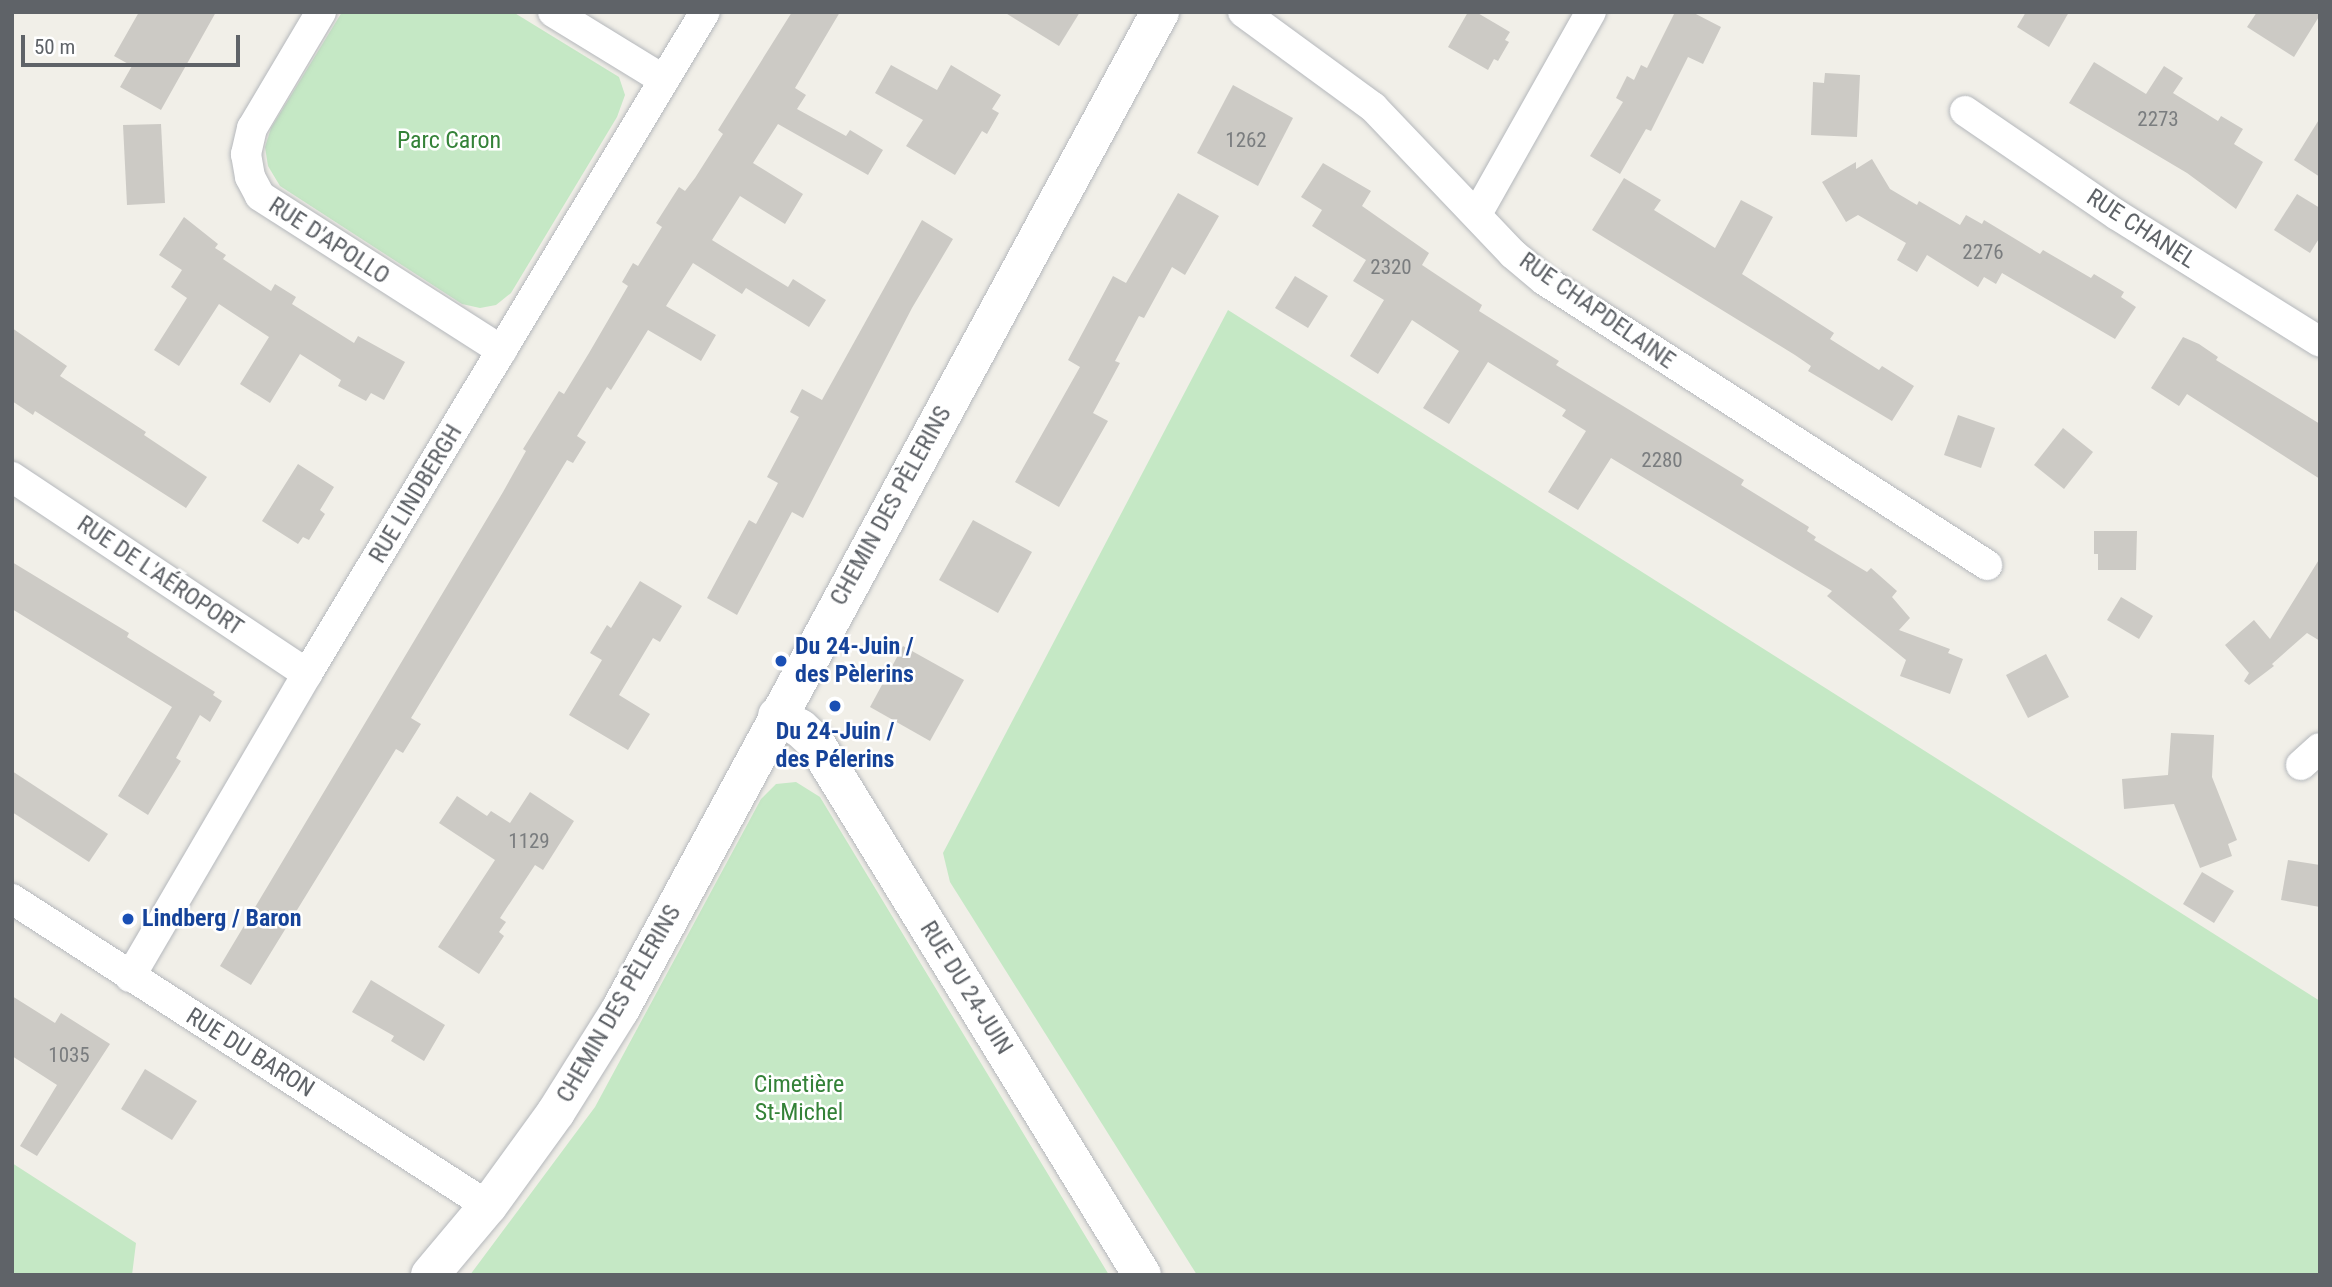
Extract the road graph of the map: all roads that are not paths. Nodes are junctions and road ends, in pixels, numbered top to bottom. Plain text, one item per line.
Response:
1 (321, 12) edge
2 (553, 12) edge
3 (705, 12) edge
4 (1160, 12) edge
5 (1243, 12) edge
6 (1591, 12) edge
7 (664, 80) junction
8 (1965, 111) dead end
9 (1477, 214) junction
10 (2320, 342) edge
11 (502, 351) junction
12 (12, 477) edge
13 (1987, 565) dead end
14 (307, 674) junction
15 (777, 716) junction
16 (12, 899) edge
17 (130, 977) junction
18 (488, 1206) junction
19 (430, 1275) edge
20 (1142, 1275) edge

1 - 11 street, RUE D'APOLLO
2 - 7 street
3 - 7 street, RUE LINDBERGH
4 - 15 street, CHEMIN DES PÈLERINS
5 - 9 street, RUE CHAPDELAINE
6 - 9 street
7 - 11 street, RUE LINDBERGH
8 - 10 street, RUE CHANEL
9 - 13 street, RUE CHAPDELAINE
11 - 14 street, RUE LINDBERGH
12 - 14 street, RUE DE L'AÉROPORT
14 - 17 street, RUE LINDBERGH
15 - 18 street, CHEMIN DES PÈLERINS
15 - 20 street, RUE DU 24-JUIN
16 - 17 street, RUE DU BARON
17 - 18 street, RUE DU BARON
18 - 19 street, CHEMIN DES PÈLERINS

